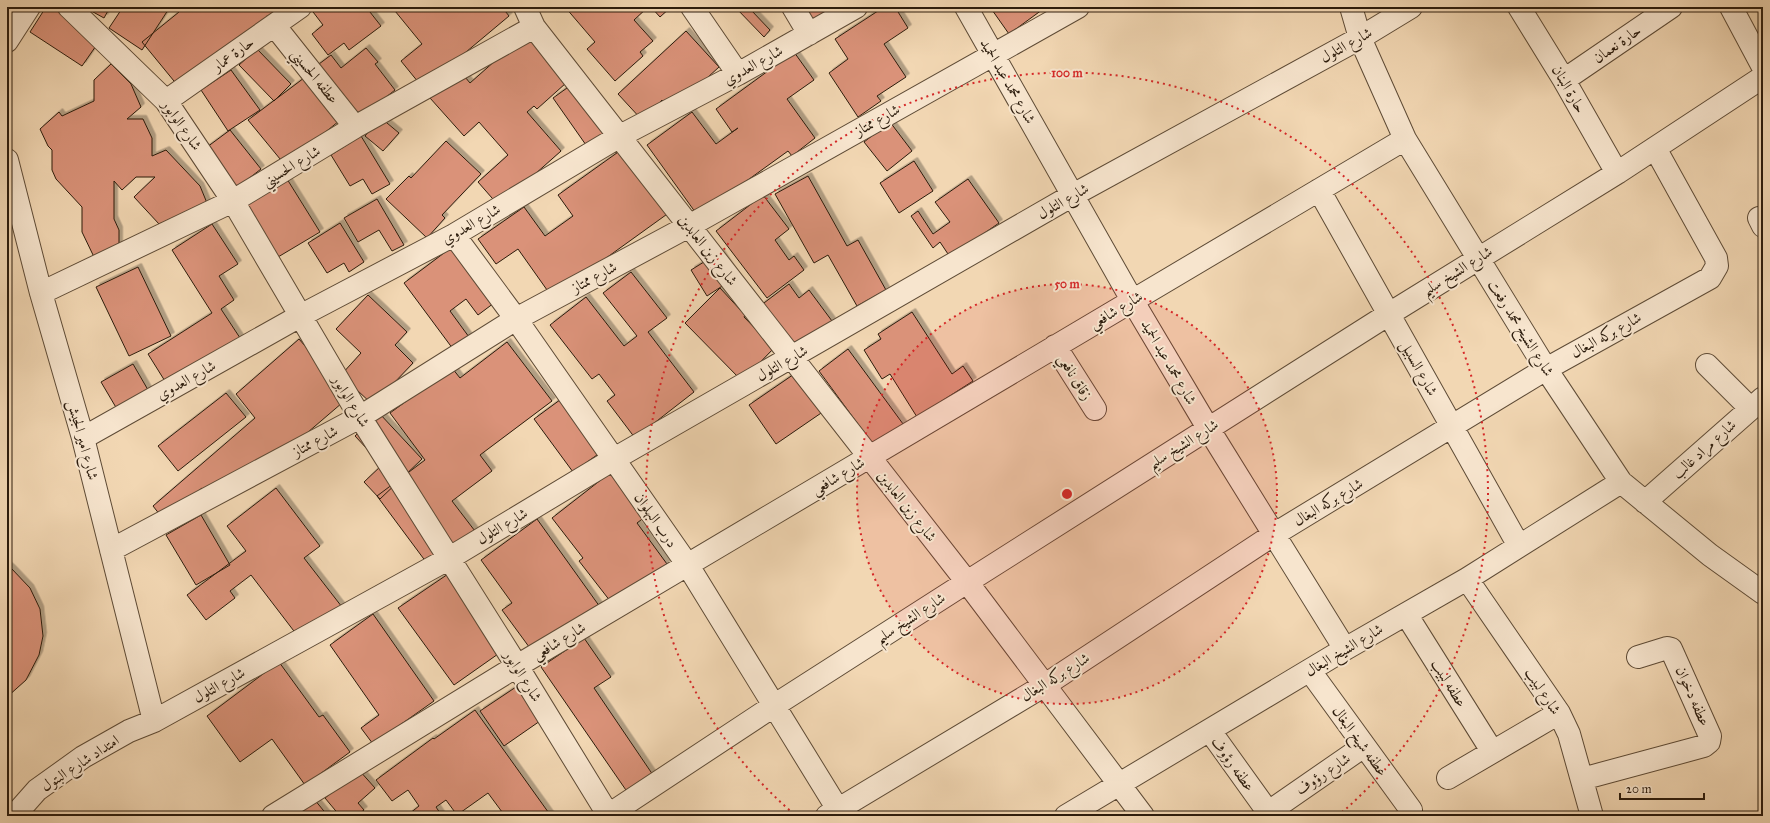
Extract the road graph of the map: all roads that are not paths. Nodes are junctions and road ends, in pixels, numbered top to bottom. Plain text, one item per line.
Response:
1 (29, 7) edge
2 (69, 7) edge
3 (525, 7) edge
4 (692, 7) edge
5 (793, 7) edge
6 (856, 7) edge
7 (966, 7) edge
8 (1078, 7) edge
9 (1351, 7) edge
10 (1411, 7) edge
11 (1519, 7) edge
12 (1671, 7) edge
13 (1731, 7) edge
14 (288, 13) edge
15 (534, 27) junction
16 (8, 33) edge
17 (809, 34) junction
18 (1360, 38) junction
19 (994, 56) junction
20 (1763, 67) edge
21 (738, 74) junction
22 (1763, 77) edge
23 (1564, 80) junction
24 (166, 101) junction
25 (356, 127) junction
26 (620, 136) junction
27 (1405, 139) junction
28 (1655, 148) junction
29 (7, 160) edge
30 (1617, 173) junction
31 (1319, 190) junction
32 (1073, 195) junction
33 (233, 201) junction
34 (689, 226) junction
35 (454, 235) junction
36 (1478, 258) junction
37 (41, 293) junction
38 (1132, 300) junction
39 (1389, 314) junction
40 (300, 316) junction
41 (516, 319) junction
42 (1055, 346) junction
43 (792, 358) junction
44 (1707, 365) dead end
45 (1546, 368) junction
46 (1757, 403) edge
47 (1095, 409) dead end
48 (360, 417) junction
49 (1452, 426) junction
50 (1208, 428) junction
51 (83, 438) junction
52 (869, 457) junction
53 (614, 459) junction
54 (1621, 482) junction
55 (1645, 502) junction
56 (1273, 535) junction
57 (1519, 546) junction
58 (111, 550) junction
59 (448, 559) junction
60 (687, 564) junction
61 (1467, 579) junction
62 (967, 582) junction
63 (1763, 593) edge
64 (1406, 614) junction
65 (1345, 649) junction
66 (1638, 657) dead end
67 (517, 666) junction
68 (1310, 671) junction
69 (1044, 685) junction
70 (775, 705) junction
71 (1559, 713) junction
72 (154, 721) junction
73 (1210, 732) junction
74 (1364, 746) junction
75 (1492, 751) junction
76 (1448, 778) dead end
77 (1582, 779) junction
78 (1120, 785) junction
79 (1411, 810) dead end
80 (836, 814) edge
81 (1267, 815) edge
82 (14, 816) edge
83 (273, 816) edge
84 (608, 816) edge
85 (1066, 816) edge
86 (1143, 816) edge
87 (1592, 816) edge

1 - 16 street
2 - 24 street, شارع الوابور
3 - 15 street, شارع زين العابدين
4 - 21 street
5 - 17 street
6 - 17 street, شارع العدوي
7 - 19 street, شارع محمد عبد الحميد
8 - 19 street, شارع ممتاز
9 - 18 street, شارع الشيخ محمد رفعت
10 - 18 street, شارع التلول
11 - 23 street, حارة البنان
12 - 23 street, حارة نعمان
13 - 20 street
14 - 24 street, حارة عمار
14 - 25 street, عطفه الحسيني
15 - 25 street, شارع الحسيني
15 - 26 street, شارع زين العابدين
17 - 21 street, شارع العدوي
18 - 27 street, شارع الشيخ محمد رفعت
18 - 32 street, شارع التلول
19 - 32 street, شارع محمد عبد الحميد
19 - 34 street, شارع ممتاز
21 - 26 street, شارع العدوي
22 - 28 street, شارع الشيخ سليم
23 - 30 street, حارة البنان
24 - 33 street, شارع الوابور
25 - 33 street, شارع الحسيني
26 - 34 street, شارع زين العابدين
26 - 35 street, شارع العدوي
27 - 31 street, شارع شافعي
27 - 36 street, شارع الشيخ محمد رفعت
28 - 30 street, شارع الشيخ سليم
28 - 45 street, شارع بركه البغال
29 - 37 street, شارع امير الجيش
30 - 36 street, شارع الشيخ سليم
31 - 38 street, شارع شافعي
31 - 39 street, شارع السبيل
32 - 38 street, شارع محمد عبد الحميد
32 - 43 street, شارع التلول
33 - 37 street, شارع الحسيني
33 - 40 street, شارع الوابور
34 - 41 street, شارع ممتاز
34 - 43 street, شارع زين العابدين
35 - 40 street, شارع العدوي
35 - 41 street, درب البهلوان
36 - 39 street, شارع الشيخ سليم
36 - 45 street, شارع الشيخ محمد رفعت
37 - 51 street, شارع امير الجيش
38 - 42 street, شارع شافعي
38 - 50 street, شارع محمد عبد الحميد
39 - 49 street, شارع السبيل
39 - 50 street, شارع الشيخ سليم
40 - 48 street, شارع الوابور
40 - 51 street, شارع العدوي
41 - 48 street, شارع ممتاز
41 - 53 street, درب البهلوان
42 - 47 street, زقاق نافعي
42 - 52 street, شارع شافعي
43 - 52 street, شارع زين العابدين
43 - 53 street, شارع التلول
44 - 46 street
45 - 49 street, شارع بركه البغال
45 - 54 street, شارع الشيخ محمد رفعت
46 - 55 street, شارع مراد غالب
48 - 58 street, شارع ممتاز
48 - 59 street, شارع الوابور
49 - 56 street, شارع بركه البغال
49 - 57 street, شارع السبيل
50 - 56 street, شارع محمد عبد الحميد
50 - 62 street, شارع الشيخ سليم
51 - 58 street, شارع امير الجيش
52 - 60 street, شارع شافعي
52 - 62 street, شارع زين العابدين
53 - 59 street, شارع التلول
53 - 60 street, درب البهلوان
54 - 55 street, شارع الشيخ محمد رفعت
54 - 57 street, شارع الشيخ البغال
55 - 63 street, شارع الشيخ محمد رفعت
56 - 65 street, شارع محمد عبد الحميد
56 - 69 street, شارع بركه البغال
57 - 61 street, شارع الشيخ البغال
58 - 72 street, شارع امير الجيش
59 - 67 street, شارع الوابور
59 - 72 street, شارع التلول
60 - 67 street, شارع شافعي
60 - 70 street, درب البهلوان
61 - 64 street, شارع الشيخ البغال
61 - 71 street, شارع لبيب
62 - 69 street, شارع زين العابدين
62 - 70 street, شارع الشيخ سليم
64 - 65 street, شارع الشيخ البغال
64 - 75 street, عطفه لبيب
65 - 68 street, شارع الشيخ البغال
66 - 77 street, عطفه دخوان
67 - 83 street, شارع شافعي
67 - 84 street, شارع الوابور
68 - 73 street, شارع الشيخ البغال
68 - 74 street, عطفه شيخ البغال
69 - 78 street, شارع زين العابدين
69 - 80 street, شارع بركه البغال
70 - 80 street, درب البهلوان
70 - 84 street, شارع الشيخ سليم
71 - 75 street
71 - 77 street, شارع لبيب
72 - 82 street, امتداد شارع البتول
73 - 78 street, شارع الشيخ البغال
73 - 81 street, عطفه رؤوف
74 - 79 street, عطفه شيخ البغال
74 - 81 street, شارع رؤوف
75 - 76 street
77 - 87 street, شارع لبيب
78 - 85 street, شارع الشيخ البغال
78 - 86 street, شارع زين العابدين

